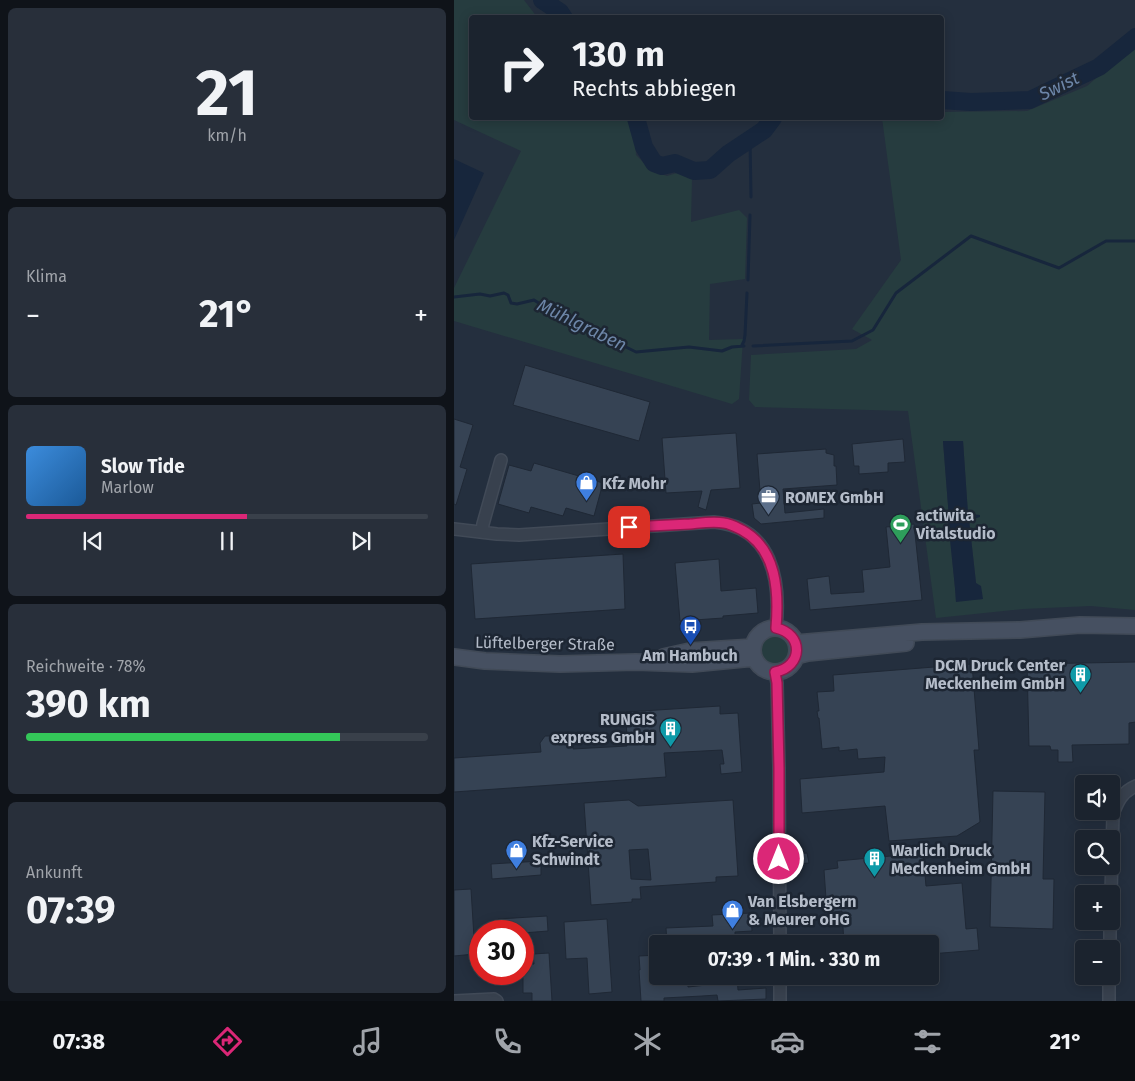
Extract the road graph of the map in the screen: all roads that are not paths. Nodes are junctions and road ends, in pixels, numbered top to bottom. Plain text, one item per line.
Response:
1 (501, 460) dead end
2 (454, 528) edge
3 (482, 532) junction
4 (1135, 626) edge
5 (776, 628) junction
6 (796, 650) junction
7 (754, 652) junction
8 (454, 657) edge
9 (775, 672) junction
10 (1135, 786) edge
11 (1111, 885) edge
12 (780, 935) edge
13 (780, 985) edge
14 (1109, 985) edge
15 (454, 1001) edge
16 (497, 1001) edge
17 (780, 1001) edge
18 (1109, 1001) edge

1 - 3 street
2 - 3 street
3 - 5 street
4 - 6 main road
5 - 6 main road
5 - 7 main road
6 - 9 main road
7 - 8 main road, Lüftelberger Straße
7 - 9 main road
9 - 12 street
10 - 11 street
13 - 17 street
14 - 18 street
15 - 16 street

